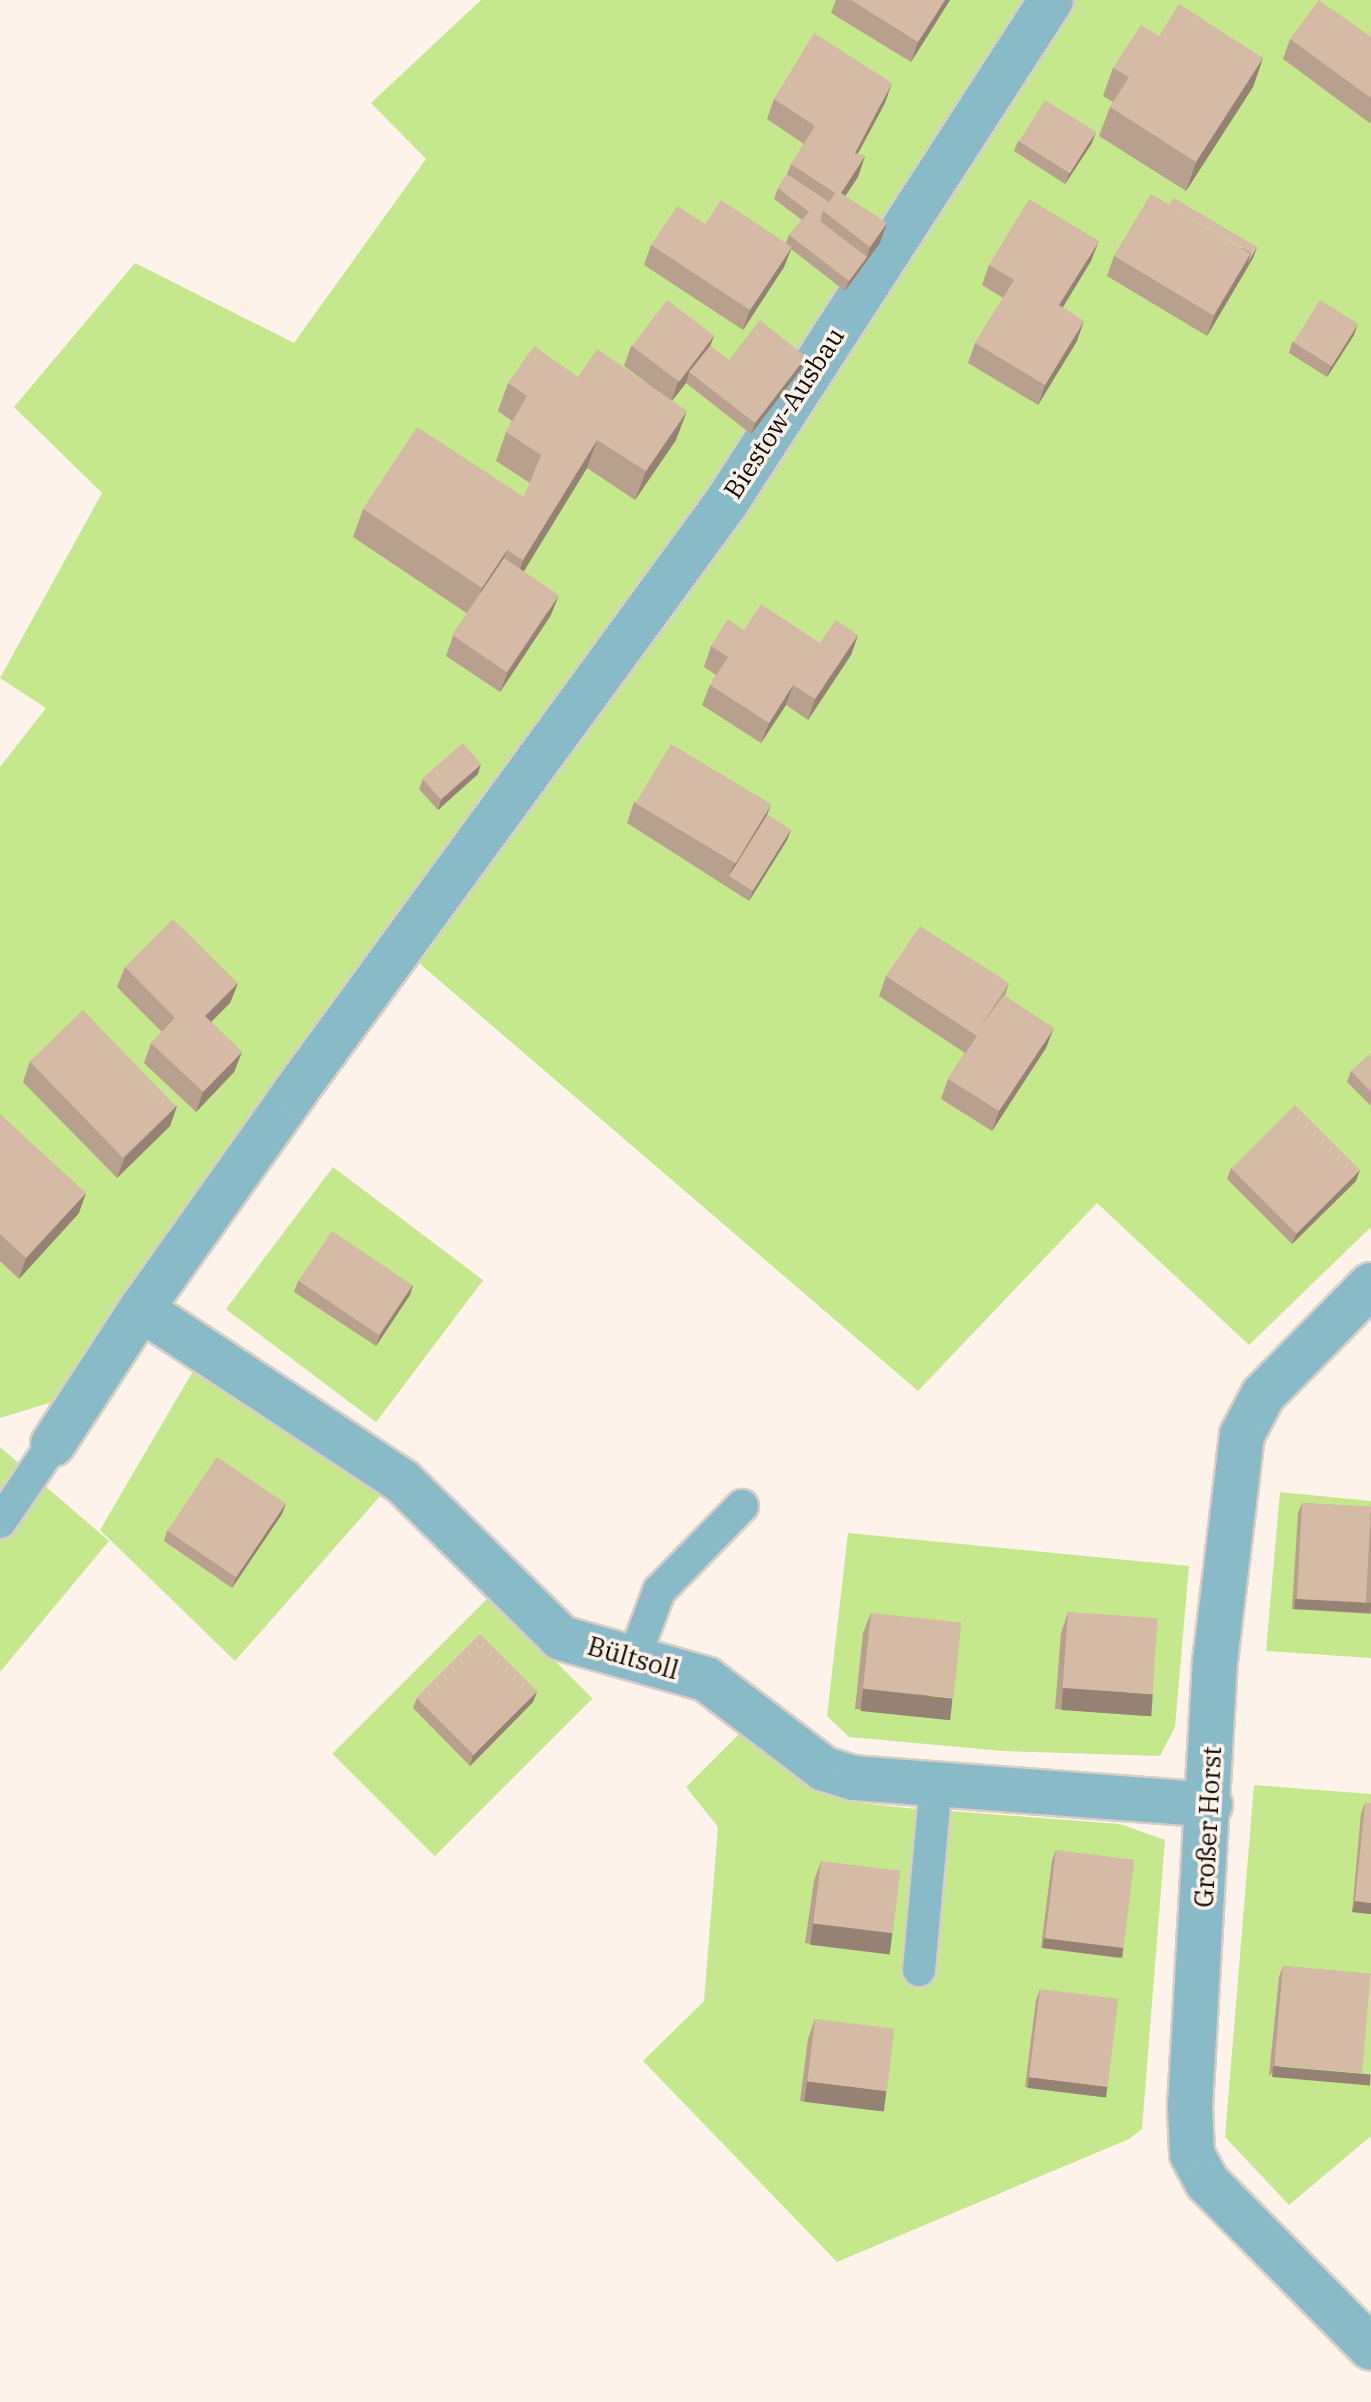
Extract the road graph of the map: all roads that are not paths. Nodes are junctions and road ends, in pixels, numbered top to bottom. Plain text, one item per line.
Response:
1 (1051, 0) edge
2 (1371, 1285) edge
3 (141, 1309) junction
4 (53, 1444) joint
5 (742, 1506) dead end
6 (0, 1522) edge
7 (634, 1658) junction
8 (936, 1784) junction
9 (1210, 1805) junction
10 (919, 1970) dead end
11 (1371, 2348) edge

1 - 3 street, Biestow-Ausbau
2 - 9 street, Großer Horst
3 - 4 street, Biestow-Ausbau
3 - 7 street, Bültsoll
4 - 6 lane
5 - 7 lane
7 - 8 street, Bültsoll
8 - 9 street, Bültsoll
8 - 10 lane
9 - 11 street, Großer Horst

